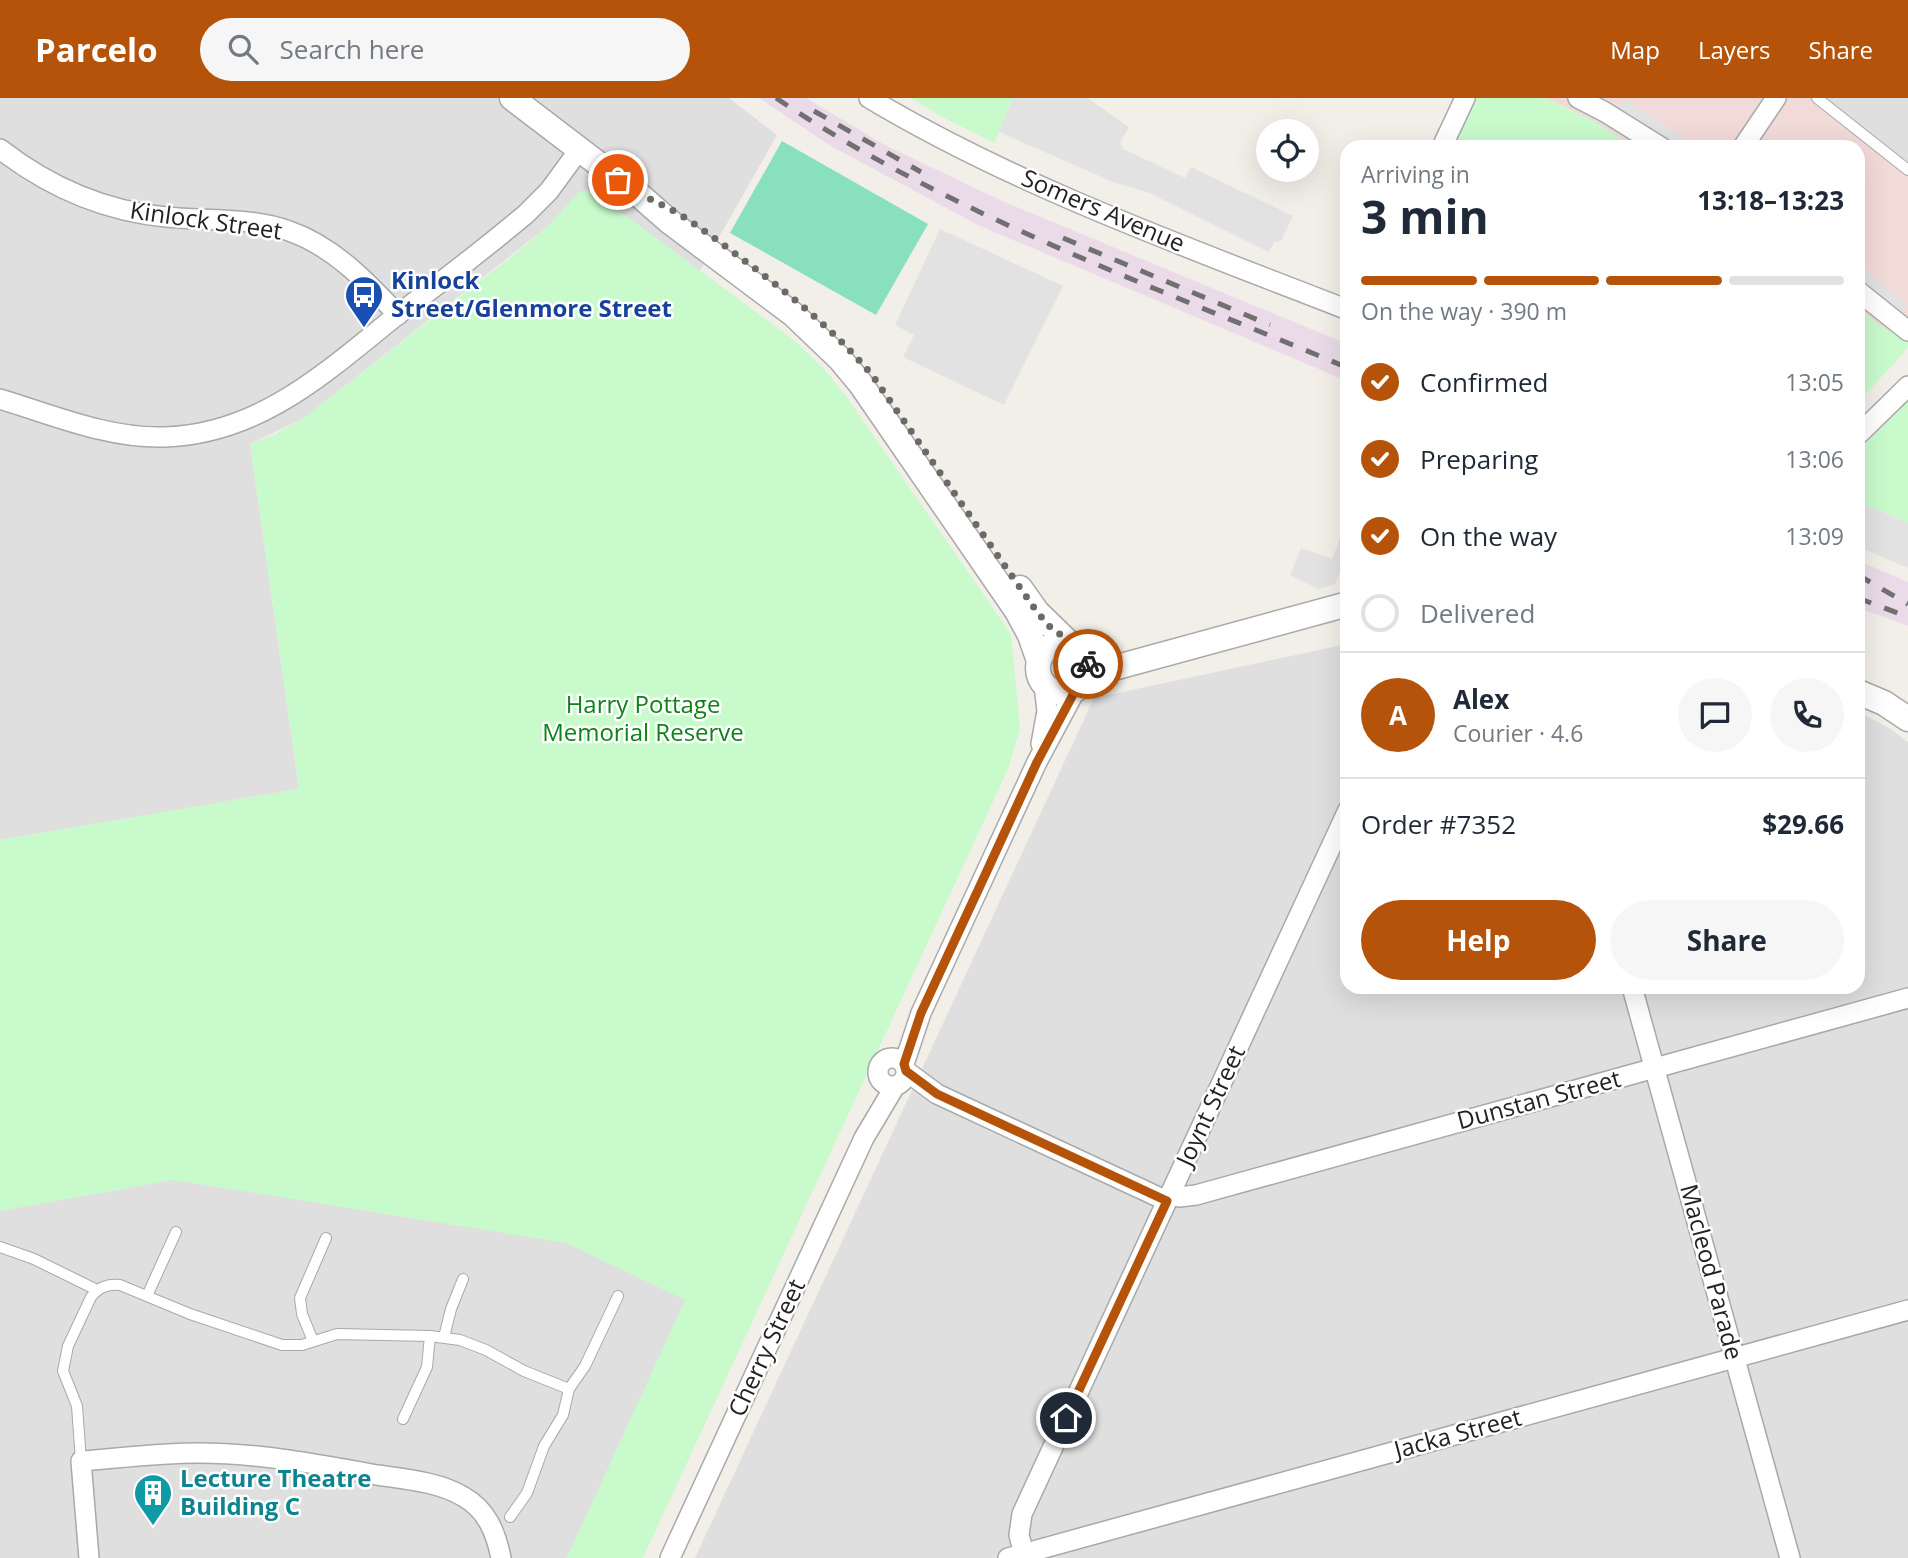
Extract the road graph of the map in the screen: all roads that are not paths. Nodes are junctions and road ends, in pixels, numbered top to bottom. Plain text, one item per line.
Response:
1 (512, 98) edge
2 (869, 98) edge
3 (1465, 98) edge
4 (1578, 98) edge
5 (1776, 98) edge
6 (1817, 98) edge
7 (1445, 140) edge
8 (1651, 140) edge
9 (1748, 140) edge
10 (0, 149) edge
11 (579, 150) junction
12 (1908, 170) edge
13 (638, 194) junction
14 (1865, 295) edge
15 (1340, 307) edge
16 (398, 315) junction
17 (1905, 326) edge
18 (1907, 386) edge
19 (0, 399) edge
20 (1865, 428) edge
21 (1340, 606) edge
22 (1075, 646) junction
23 (1187, 648) junction
24 (1042, 673) junction
25 (1082, 683) junction
26 (1865, 695) edge
27 (1908, 719) edge
28 (1037, 762) junction
29 (1340, 827) edge
30 (1634, 994) edge
31 (1908, 998) edge
32 (1654, 1068) junction
33 (895, 1074) junction
34 (1169, 1197) junction
35 (176, 1232) dead end
36 (326, 1238) dead end
37 (0, 1247) edge
38 (463, 1279) dead end
39 (97, 1290) junction
40 (147, 1296) junction
41 (618, 1296) dead end
42 (1908, 1311) edge
43 (430, 1336) junction
44 (444, 1337) junction
45 (313, 1341) junction
46 (1735, 1358) junction
47 (569, 1389) junction
48 (403, 1419) dead end
49 (81, 1461) junction
50 (510, 1517) dead end
51 (1019, 1557) edge
52 (89, 1558) edge
53 (501, 1558) edge
54 (670, 1558) edge
55 (1790, 1558) edge

1 - 11 street
2 - 15 street, Somers Avenue
3 - 7 street
4 - 8 street
5 - 9 street
6 - 12 lane
10 - 16 street, Kinlock Street
11 - 13 street
11 - 16 street
13 - 22 street
13 - 24 street
14 - 17 street
16 - 19 street
18 - 20 street
21 - 23 street
22 - 23 street
22 - 24 street
22 - 25 street
23 - 25 street
24 - 25 street
24 - 28 street, Cherry Street
25 - 28 street, Cherry Street
26 - 27 street
28 - 33 street, Cherry Street
29 - 34 street, Joynt Street
30 - 32 street, Macleod Parade
31 - 32 street, Dunstan Street
32 - 34 street, Dunstan Street
32 - 46 street, Macleod Parade
33 - 34 street, Dunstan Street
33 - 54 street, Cherry Street
34 - 51 street, Joynt Street
35 - 40 lane
36 - 45 lane
37 - 39 lane
38 - 44 lane
39 - 40 lane
39 - 49 lane
40 - 45 lane
41 - 47 lane
42 - 46 street, Jacka Street
43 - 44 lane
43 - 45 lane
43 - 48 lane
44 - 47 lane
46 - 51 street, Jacka Street
46 - 55 street, Macleod Parade
47 - 50 lane
49 - 52 street
49 - 53 street

